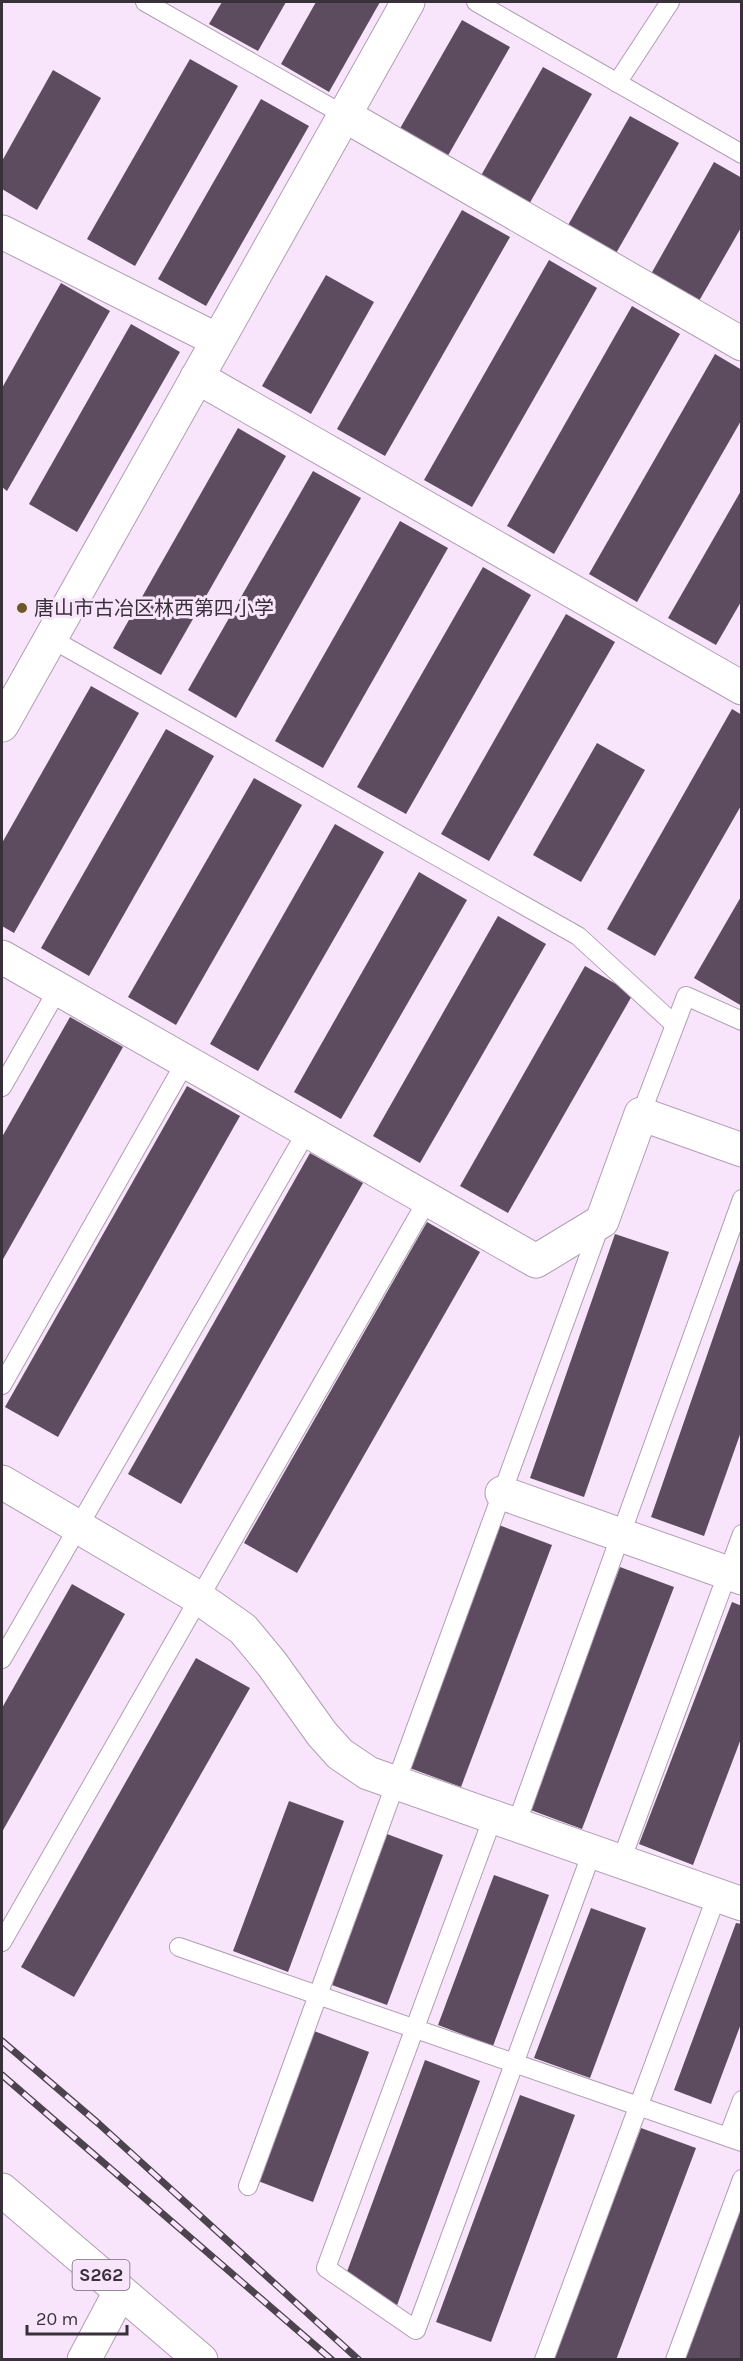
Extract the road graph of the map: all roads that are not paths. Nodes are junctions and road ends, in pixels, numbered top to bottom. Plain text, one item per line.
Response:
1 (145, 2) edge
2 (408, 2) edge
3 (476, 2) edge
4 (670, 2) edge
5 (617, 83) junction
6 (344, 115) junction
7 (741, 154) edge
8 (2, 232) edge
9 (218, 340) junction
10 (741, 344) edge
11 (197, 377) junction
12 (50, 638) junction
13 (741, 688) edge
14 (2, 725) edge
15 (2, 957) edge
16 (58, 989) junction
17 (741, 1021) edge
18 (674, 1024) junction
19 (186, 1061) junction
20 (2, 1087) edge
21 (641, 1114) junction
22 (307, 1131) junction
23 (741, 1150) edge
24 (428, 1199) junction
25 (741, 1200) edge
26 (602, 1221) junction
27 (2, 1385) edge
28 (2, 1482) edge
29 (502, 1493) junction
30 (78, 1527) junction
31 (741, 1534) edge
32 (621, 1535) junction
33 (734, 1575) edge
34 (199, 1598) junction
35 (2, 1659) edge
36 (396, 1783) junction
37 (505, 1821) junction
38 (607, 1857) junction
39 (735, 1900) edge
40 (2, 1942) edge
41 (179, 1947) dead end
42 (318, 1995) junction
43 (415, 2029) junction
44 (514, 2063) junction
45 (741, 2100) edge
46 (638, 2106) junction
47 (735, 2140) edge
48 (741, 2179) edge
49 (248, 2187) dead end
50 (2, 2190) edge
51 (120, 2292) junction
52 (84, 2360) edge
53 (201, 2360) edge
54 (544, 2360) edge
55 (675, 2360) edge

1 - 6 lane
2 - 6 street
3 - 5 lane
4 - 5 lane
5 - 7 lane
6 - 9 street
6 - 10 street
8 - 9 street
9 - 11 street
11 - 12 street
11 - 13 street
12 - 14 street
12 - 18 lane
15 - 16 street
16 - 19 street
16 - 20 lane
17 - 18 lane
18 - 21 lane
19 - 22 street
19 - 27 lane
21 - 23 street
21 - 26 street
22 - 24 street
22 - 30 lane
24 - 26 street
24 - 34 lane
25 - 32 lane
26 - 29 lane
28 - 30 street
29 - 32 street
29 - 36 lane
30 - 34 street
30 - 35 lane
31 - 33 lane
32 - 33 street
32 - 37 lane
33 - 38 lane
34 - 36 street
34 - 40 lane
36 - 37 street
36 - 42 lane
37 - 38 street
37 - 43 lane
38 - 39 street
38 - 44 lane
39 - 46 lane
41 - 42 lane
42 - 43 lane
42 - 49 lane
43 - 44 lane
43 - 44 lane
44 - 46 lane
45 - 47 lane
46 - 47 lane
46 - 54 lane
48 - 55 lane
50 - 51 street, S262
51 - 52 street
51 - 53 street, S262

